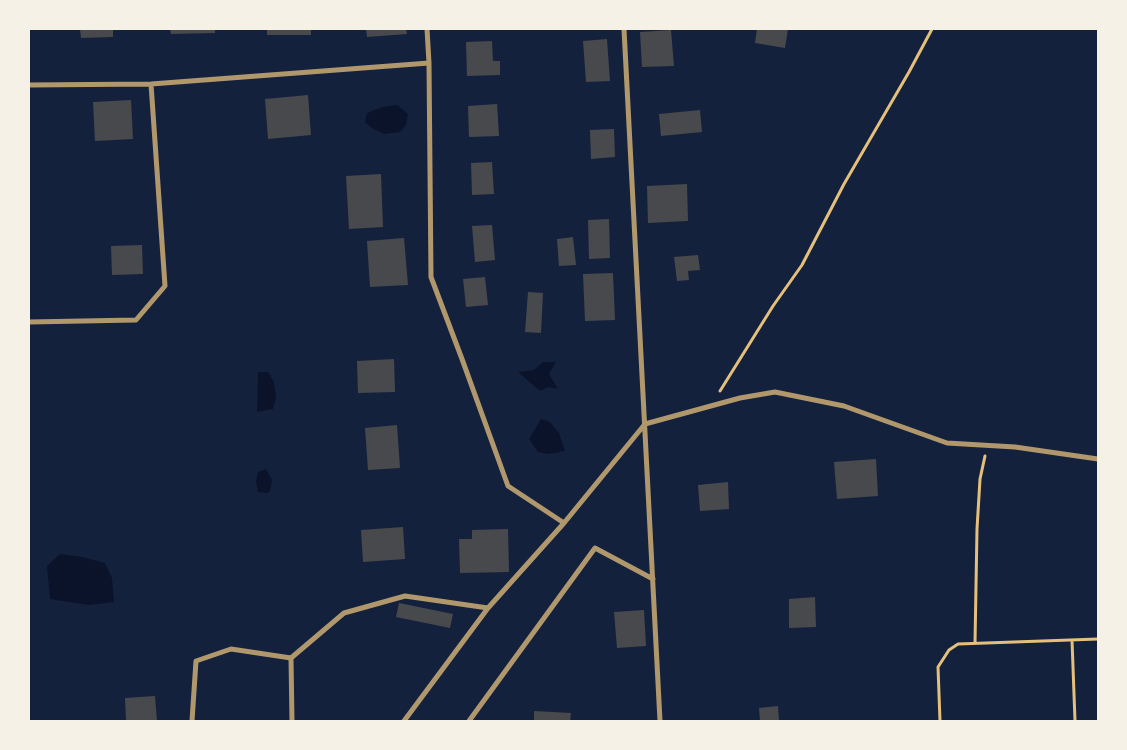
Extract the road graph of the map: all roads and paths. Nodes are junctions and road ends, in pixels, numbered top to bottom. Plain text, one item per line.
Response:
1 (427, 29) edge
2 (624, 29) edge
3 (932, 29) edge
4 (429, 63) junction
5 (151, 84) junction
6 (29, 85) edge
7 (29, 322) edge
8 (711, 406) junction
9 (645, 424) junction
10 (987, 445) junction
11 (1098, 458) edge
12 (564, 522) junction
13 (653, 579) junction
14 (488, 608) junction
15 (1098, 639) edge
16 (1072, 640) junction
17 (975, 643) junction
18 (292, 658) junction
19 (470, 720) edge
20 (192, 721) edge
21 (292, 721) edge
22 (404, 721) edge
23 (660, 721) edge
24 (940, 721) edge
25 (1075, 721) edge

1 - 4 street
2 - 9 street
3 - 8 path
4 - 5 street
4 - 12 street
5 - 6 street
5 - 7 street
8 - 9 street
8 - 10 street
9 - 12 street
9 - 13 street
10 - 11 street
10 - 17 path
12 - 14 street
13 - 19 street
13 - 23 street
14 - 18 street
14 - 22 street
15 - 16 path
16 - 17 path
16 - 25 path
17 - 24 path
18 - 20 street
18 - 21 street

